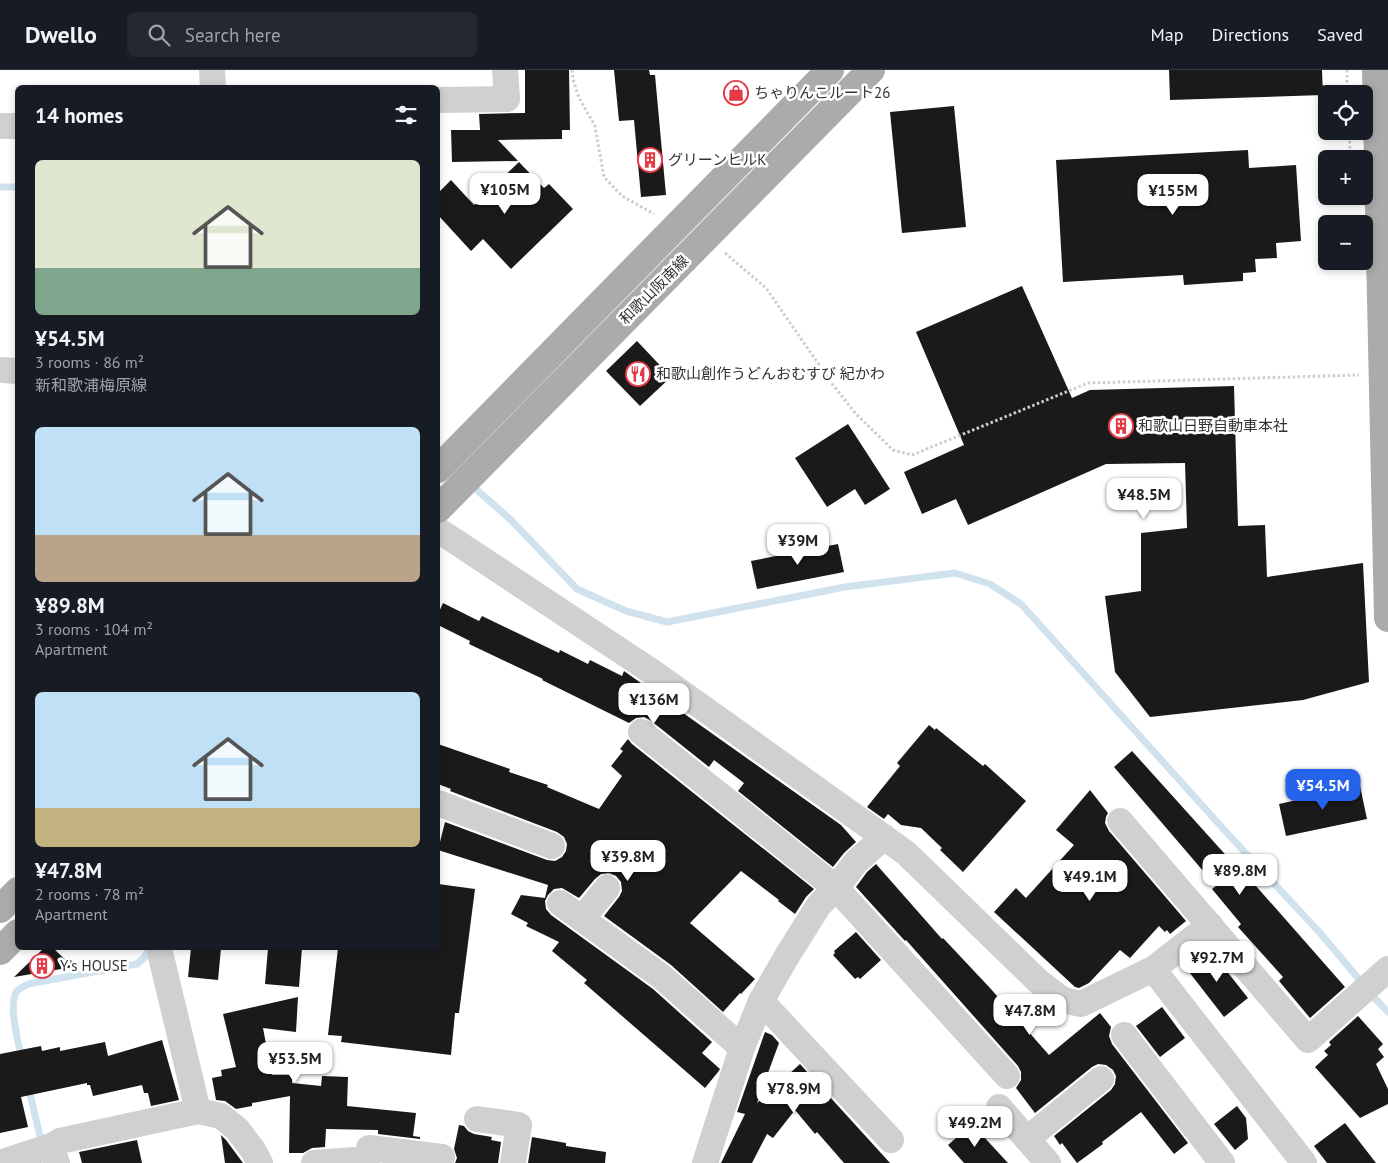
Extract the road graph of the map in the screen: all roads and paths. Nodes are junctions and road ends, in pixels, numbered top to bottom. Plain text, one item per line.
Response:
1 (212, 70) edge
2 (506, 70) edge
3 (572, 70) edge
4 (830, 70) edge
5 (871, 70) edge
6 (1346, 70) edge
7 (1376, 70) edge
8 (213, 85) edge
9 (1347, 85) edge
10 (440, 100) edge
11 (0, 126) edge
12 (15, 126) edge
13 (668, 221) junction
14 (709, 246) junction
15 (1385, 344) edge
16 (0, 370) edge
17 (15, 371) edge
18 (1364, 375) dead end
19 (440, 467) edge
20 (1387, 507) edge
21 (440, 513) edge
22 (440, 515) edge
23 (1388, 618) edge
24 (641, 732) dead end
25 (440, 804) edge
26 (1120, 820) dead end
27 (884, 837) junction
28 (552, 846) dead end
29 (607, 888) dead end
30 (836, 888) junction
31 (15, 894) edge
32 (560, 902) dead end
33 (0, 909) edge
34 (582, 919) junction
35 (1210, 924) junction
36 (15, 936) edge
37 (159, 950) edge
38 (0, 951) edge
39 (1153, 969) junction
40 (1383, 973) edge
41 (761, 1001) junction
42 (1124, 1035) dead end
43 (742, 1048) junction
44 (1007, 1076) dead end
45 (1101, 1079) dead end
46 (999, 1107) dead end
47 (198, 1110) junction
48 (478, 1119) dead end
49 (1027, 1139) junction
50 (892, 1140) dead end
51 (49, 1152) edge
52 (442, 1157) dead end
53 (0, 1163) edge
54 (260, 1163) edge
55 (314, 1163) edge
56 (513, 1163) edge
57 (705, 1163) edge
58 (1048, 1163) edge
59 (1222, 1163) edge
60 (1304, 1163) edge

1 - 8 street
2 - 10 street
3 - 13 path
4 - 13 main road, 和歌山阪南線
5 - 14 main road, 和歌山阪南線
6 - 9 path
7 - 15 main road
11 - 12 street
13 - 14 main road
13 - 19 main road, 和歌山阪南線
14 - 18 path
14 - 21 main road, 和歌山阪南線
15 - 20 main road
16 - 17 street
20 - 23 main road
22 - 27 street
24 - 30 street
25 - 28 street
26 - 35 street
27 - 30 street
27 - 39 street
29 - 34 street
30 - 41 street
30 - 44 street
31 - 33 main road
32 - 34 street
34 - 43 street
35 - 39 street
35 - 40 street
36 - 38 main road
37 - 47 street
39 - 60 street
41 - 43 street
41 - 50 street
42 - 59 street
43 - 57 street
45 - 49 street
46 - 49 street
47 - 51 street
47 - 54 street
48 - 56 street
49 - 58 street
51 - 53 street
52 - 55 street

